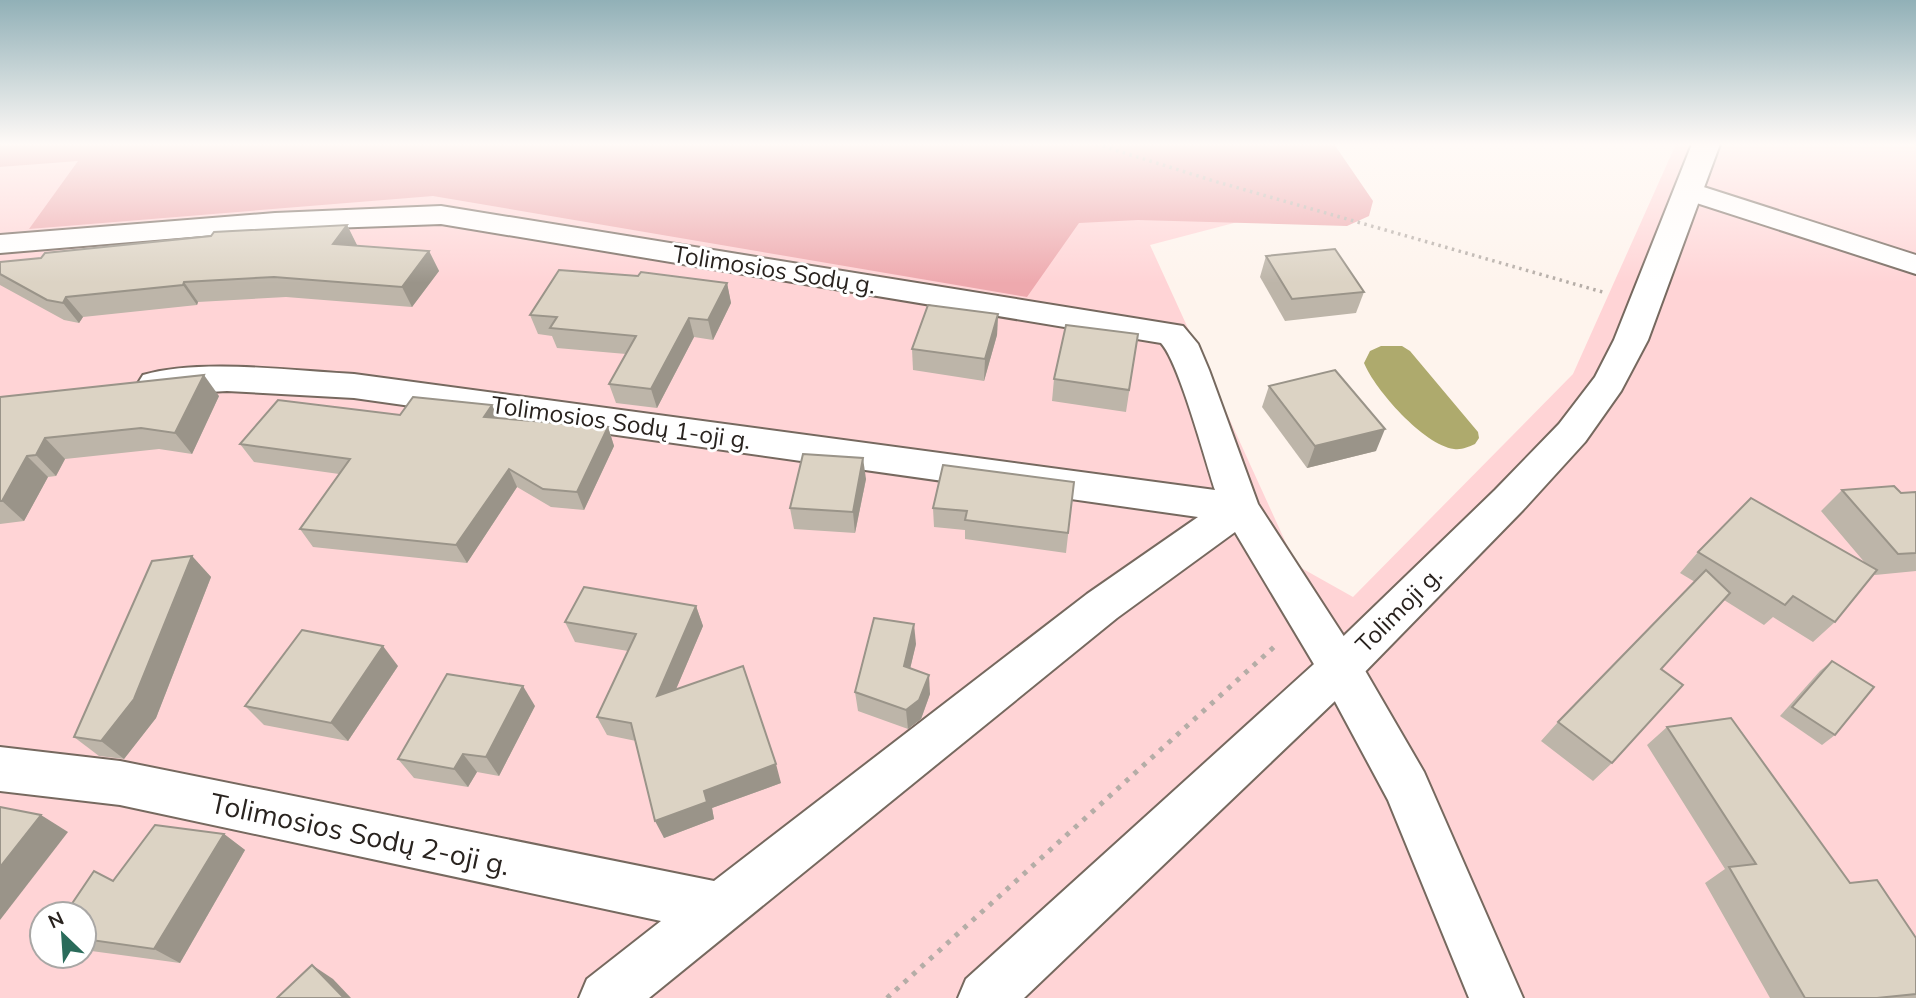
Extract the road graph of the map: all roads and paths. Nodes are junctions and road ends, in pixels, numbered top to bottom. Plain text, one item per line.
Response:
1 (1247, 191) edge
2 (1688, 191) joint
3 (0, 244) edge
4 (1916, 265) edge
5 (1645, 305) junction
6 (124, 386) edge
7 (1240, 508) junction
8 (1309, 616) junction
9 (1340, 668) junction
10 (0, 769) edge
11 (719, 908) junction
12 (606, 998) edge
13 (887, 998) edge
14 (985, 998) edge
15 (1496, 998) edge

1 - 5 path
2 - 4 street
2 - 5 street, Tolimoji g.
3 - 7 street, Tolimosios Sodų g.
5 - 9 street, Tolimoji g.
6 - 7 street, Tolimosios Sodų 1-oji g.
7 - 8 street, Tolimosios Sodų g.
7 - 11 street
8 - 9 street, Tolimosios Sodų g.
8 - 13 path
9 - 14 street, Tolimoji g.
9 - 15 street, Tolimosios Sodų g.
10 - 11 street, Tolimosios Sodų 2-oji g.
11 - 12 street

